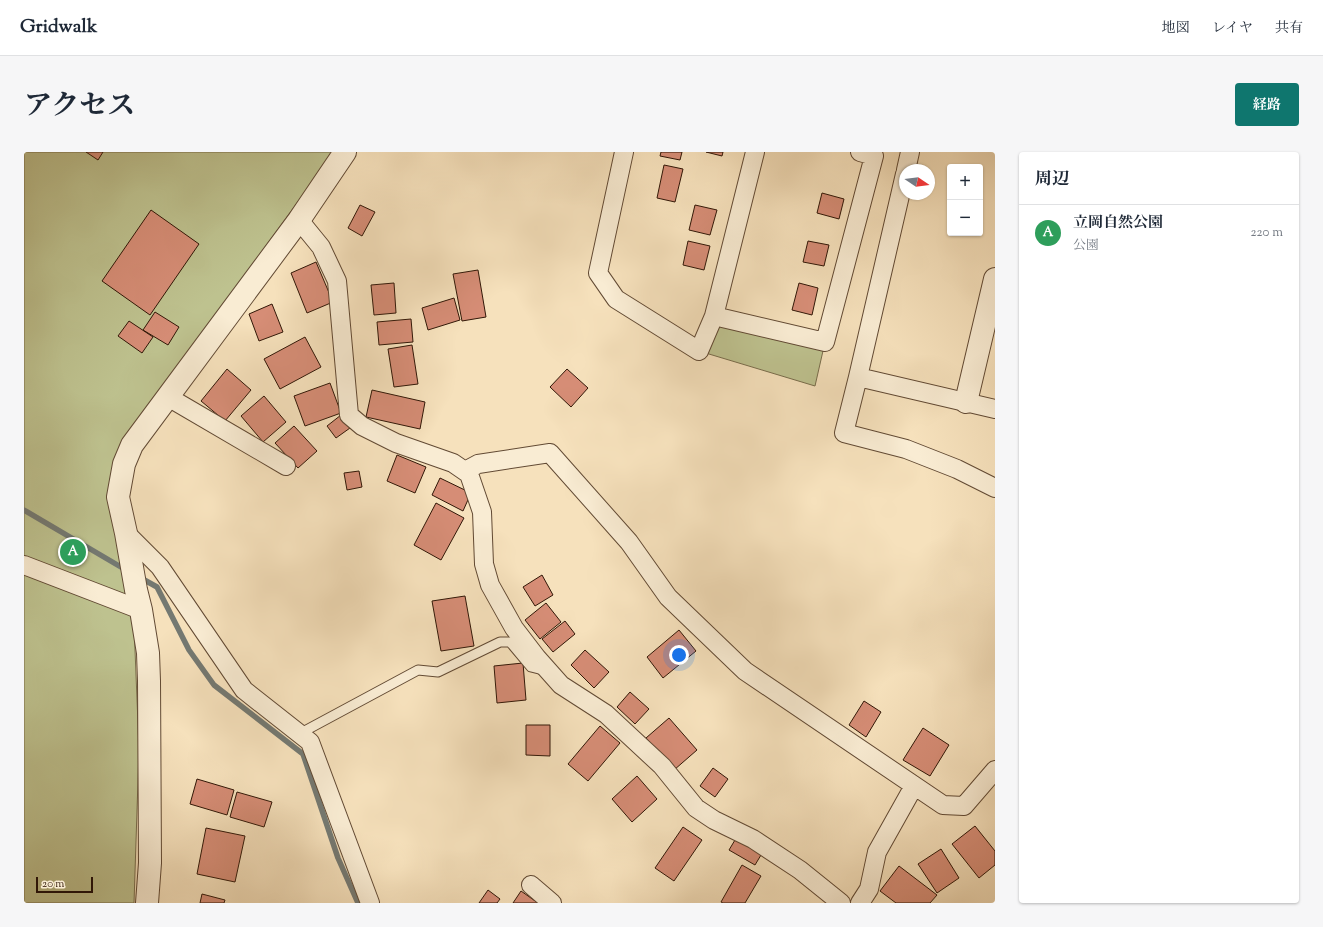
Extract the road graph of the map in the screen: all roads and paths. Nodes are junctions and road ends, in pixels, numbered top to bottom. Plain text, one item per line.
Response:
1 (345, 152) edge
2 (624, 152) edge
3 (755, 152) edge
4 (860, 152) edge
5 (910, 152) edge
6 (907, 164) edge
7 (899, 200) edge
8 (299, 220) junction
9 (995, 280) edge
10 (992, 310) edge
11 (714, 316) junction
12 (858, 377) junction
13 (168, 397) junction
14 (966, 402) junction
15 (995, 409) edge
16 (286, 466) dead end
17 (465, 471) junction
18 (995, 488) edge
19 (126, 533) junction
20 (24, 565) edge
21 (139, 600) junction
22 (550, 672) junction
23 (299, 734) junction
24 (995, 770) edge
25 (914, 786) junction
26 (531, 885) dead end
27 (147, 903) edge
28 (370, 903) edge
29 (552, 903) edge
30 (841, 903) edge
31 (860, 903) edge

1 - 8 street
2 - 11 street
3 - 11 street
4 - 11 street
5 - 6 street
7 - 12 street
8 - 13 street
8 - 17 street
9 - 10 street
10 - 14 street
12 - 14 street
12 - 18 street
13 - 16 street
13 - 19 street
14 - 15 street
17 - 22 street
17 - 25 street
19 - 21 street
19 - 23 street
20 - 21 street
21 - 27 street
22 - 23 lane
22 - 30 street
23 - 28 street
24 - 25 street
25 - 31 street
26 - 29 street

